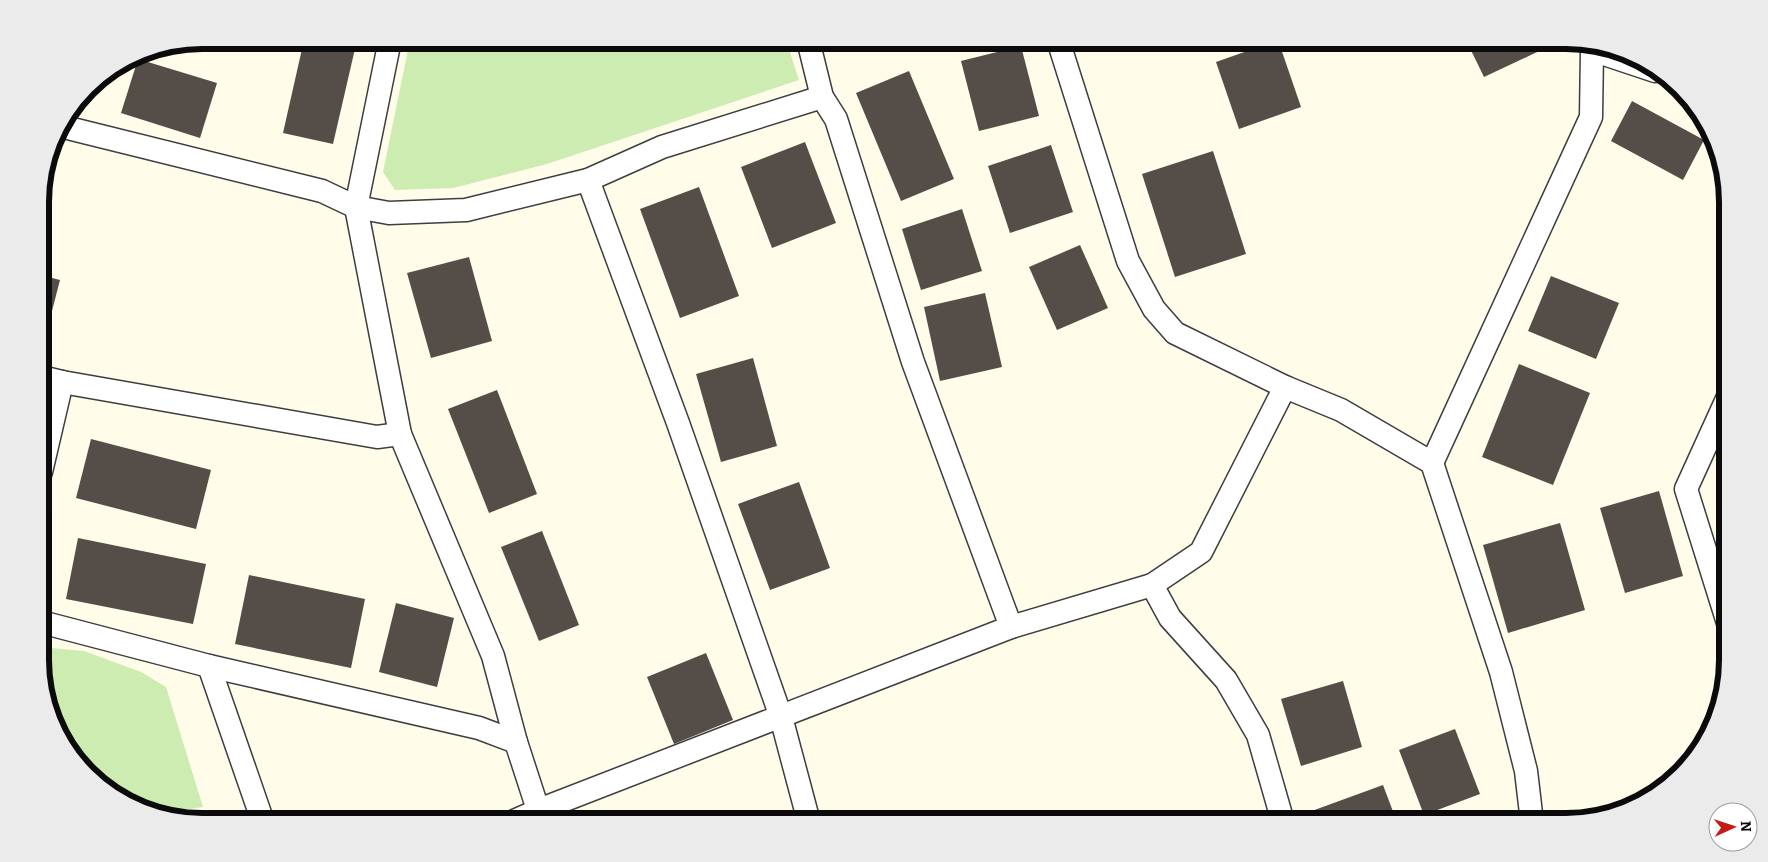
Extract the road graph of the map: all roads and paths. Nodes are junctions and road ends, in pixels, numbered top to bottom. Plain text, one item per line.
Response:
1 (388, 49) edge
2 (810, 49) edge
3 (1061, 49) edge
4 (1591, 51) edge
5 (822, 97) junction
6 (68, 128) edge
7 (588, 180) junction
8 (356, 207) junction
9 (51, 379) edge
10 (1285, 387) junction
11 (49, 398) edge
12 (1719, 417) edge
13 (400, 434) junction
14 (1432, 463) junction
15 (1152, 585) junction
16 (1719, 594) edge
17 (49, 624) edge
18 (1011, 627) junction
19 (210, 666) junction
20 (781, 717) junction
21 (516, 742) junction
22 (260, 813) edge
23 (540, 813) edge
24 (548, 813) edge
25 (807, 813) edge
26 (1280, 813) edge
27 (1531, 813) edge

1 - 8 street
2 - 5 street
3 - 10 street
4 - 14 street
5 - 7 street
5 - 18 street
6 - 8 street
7 - 8 street
7 - 20 street
8 - 13 street
9 - 11 street
9 - 13 street
10 - 14 street
10 - 15 street
12 - 16 street
13 - 21 street
14 - 27 street
15 - 18 street
15 - 26 street
17 - 19 street
18 - 20 street
19 - 21 street
19 - 22 street
20 - 24 street
20 - 25 street
21 - 23 street

